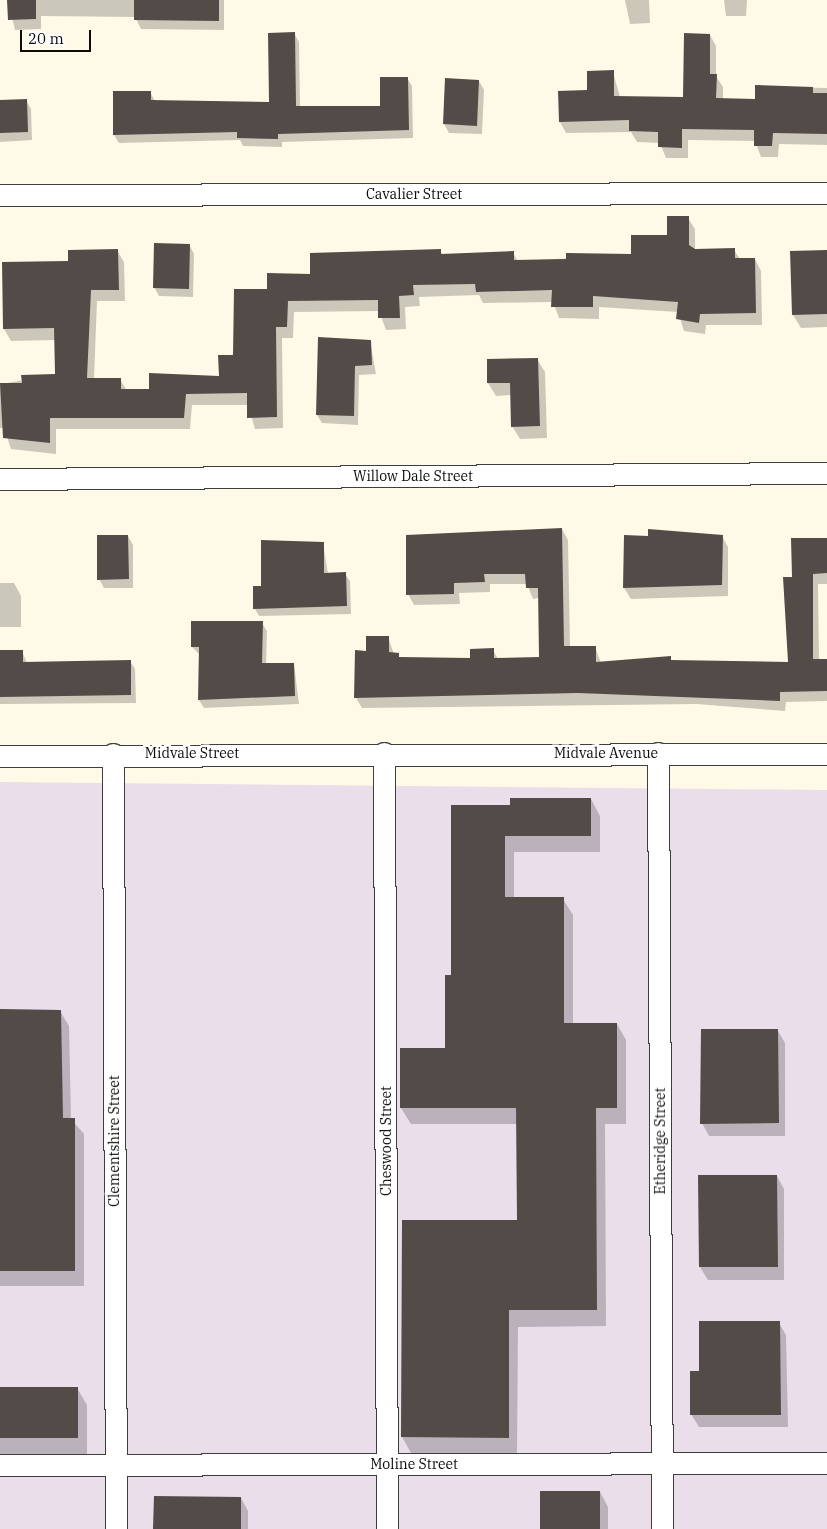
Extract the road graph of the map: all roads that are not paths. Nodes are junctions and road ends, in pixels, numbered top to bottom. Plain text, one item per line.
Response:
1 (827, 193) edge
2 (0, 195) edge
3 (827, 473) edge
4 (0, 479) edge
5 (384, 753) junction
6 (658, 753) junction
7 (112, 754) junction
8 (827, 754) edge
9 (0, 756) edge
10 (827, 1463) edge
11 (388, 1464) junction
12 (662, 1464) junction
13 (0, 1465) edge
14 (116, 1465) junction
15 (116, 1529) edge
16 (388, 1529) edge
17 (662, 1529) edge

1 - 2 street, Cavalier Street
3 - 4 street, Willow Dale Street
5 - 6 street, Midvale Avenue
5 - 7 street, Midvale Street
5 - 11 street, Cheswood Street
6 - 8 street, Midvale Avenue
6 - 12 street, Etheridge Street
7 - 9 street, Midvale Street
7 - 14 street, Clementshire Street
10 - 12 street, Moline Street
11 - 12 street, Moline Street
11 - 14 street, Moline Street
11 - 16 street, Cheswood Street
12 - 17 street, Etheridge Street
13 - 14 street, Moline Street
14 - 15 street, Clementshire Street

